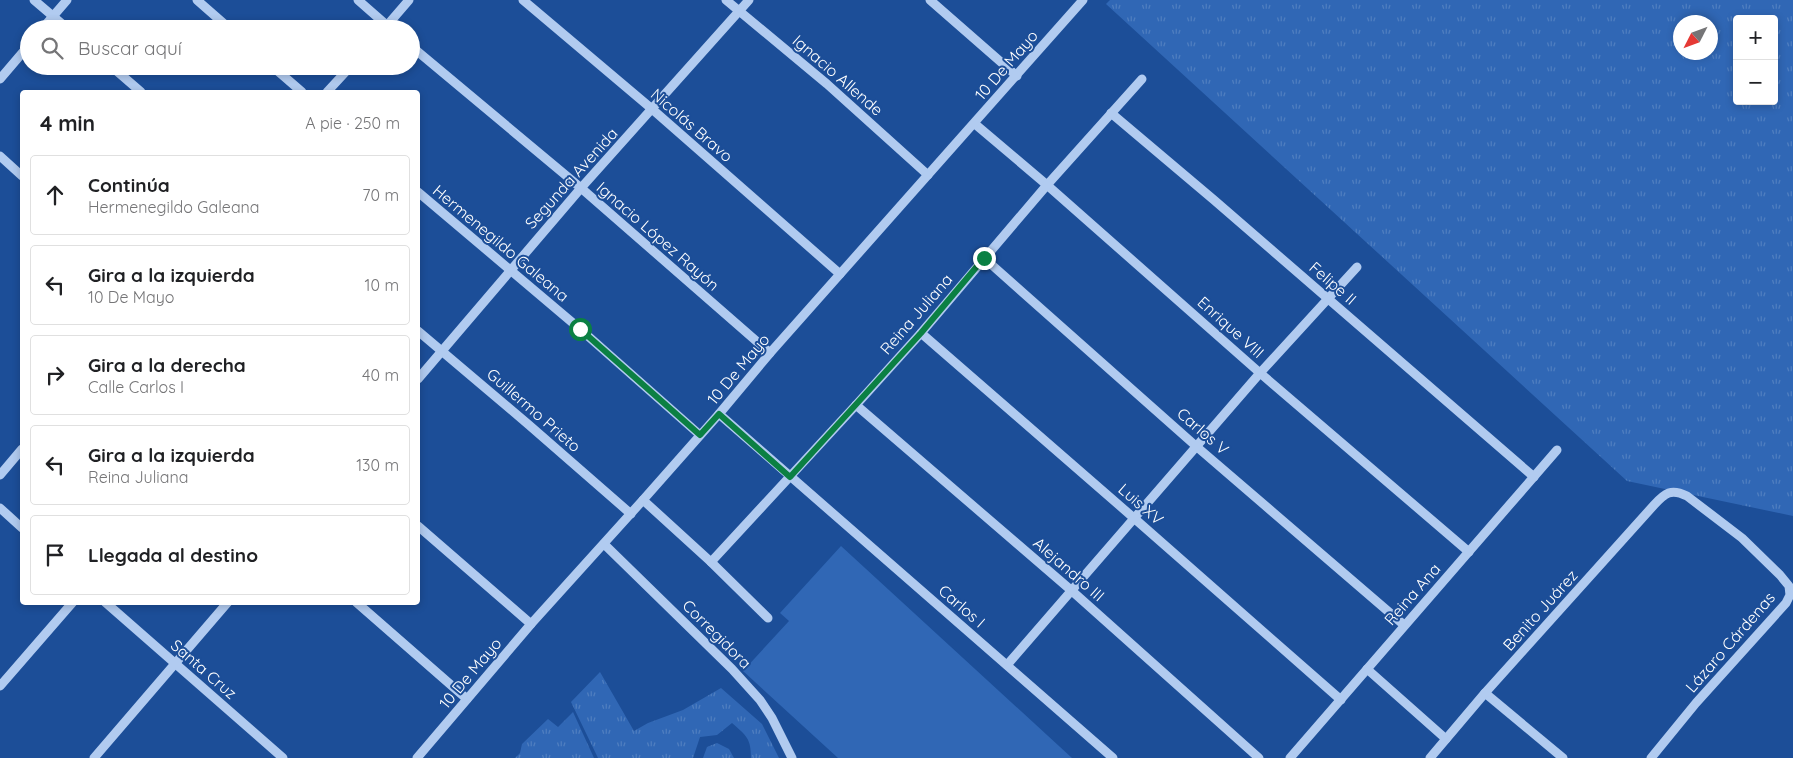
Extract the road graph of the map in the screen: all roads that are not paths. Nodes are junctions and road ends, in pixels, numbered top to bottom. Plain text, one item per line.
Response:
1 (34, 0) edge
2 (67, 0) edge
3 (197, 0) edge
4 (358, 0) edge
5 (409, 0) edge
6 (523, 0) edge
7 (726, 0) edge
8 (749, 0) edge
9 (930, 0) edge
10 (1081, 1) edge
11 (739, 11) junction
12 (53, 16) junction
13 (50, 20) edge
14 (58, 20) edge
15 (220, 20) edge
16 (379, 20) edge
17 (393, 20) edge
18 (420, 54) edge
19 (20, 56) edge
20 (121, 75) edge
21 (282, 75) edge
22 (343, 75) edge
23 (1017, 76) junction
24 (0, 79) edge
25 (1142, 79) dead end
26 (139, 90) edge
27 (300, 90) edge
28 (329, 90) edge
29 (652, 109) junction
30 (1111, 114) junction
31 (975, 124) junction
32 (0, 156) edge
33 (20, 174) edge
34 (928, 174) junction
35 (1047, 185) junction
36 (581, 188) junction
37 (420, 194) edge
38 (984, 258) junction
39 (1357, 267) dead end
40 (509, 271) junction
41 (840, 274) junction
42 (1328, 299) junction
43 (420, 332) edge
44 (921, 333) junction
45 (442, 351) junction
46 (770, 353) junction
47 (1260, 373) junction
48 (420, 377) edge
49 (856, 405) junction
50 (719, 414) junction
51 (700, 435) junction
52 (1197, 447) junction
53 (1558, 450) dead end
54 (20, 451) edge
55 (0, 475) edge
56 (790, 477) junction
57 (1534, 477) junction
58 (1679, 492) joint
59 (643, 500) junction
60 (0, 508) edge
61 (631, 514) junction
62 (1135, 519) junction
63 (20, 526) edge
64 (420, 528) edge
65 (604, 544) junction
66 (1469, 552) junction
67 (710, 562) junction
68 (1072, 591) junction
69 (70, 605) edge
70 (108, 605) edge
71 (225, 605) edge
72 (359, 605) edge
73 (768, 618) dead end
74 (531, 624) junction
75 (1404, 625) junction
76 (176, 664) junction
77 (1007, 665) junction
78 (1367, 669) junction
79 (0, 686) edge
80 (1485, 693) junction
81 (467, 699) junction
82 (1340, 700) junction
83 (1446, 739) junction
84 (94, 758) edge
85 (283, 758) edge
86 (417, 758) edge
87 (792, 758) edge
88 (1114, 758) edge
89 (1259, 758) edge
90 (1290, 758) edge
91 (1430, 758) edge
92 (1562, 758) edge
93 (1651, 758) edge

1 - 12 street
2 - 12 street
3 - 15 street
4 - 16 street
5 - 17 street
6 - 29 street, Nicolás Bravo
7 - 11 street, Ignacio Allende
8 - 11 street, Segunda Avenida
9 - 23 street
10 - 23 street, 10 De Mayo
11 - 29 street, Segunda Avenida
11 - 34 street, Ignacio Allende
12 - 13 street
12 - 14 street
18 - 36 street, Ignacio López Rayón
19 - 24 street
20 - 26 street
21 - 27 street
22 - 28 street
23 - 31 street, 10 De Mayo
25 - 30 street, Reina Juliana
29 - 36 street, Segunda Avenida
29 - 41 street, Nicolás Bravo
30 - 35 street, Reina Juliana
30 - 42 street, Felipe II
31 - 34 street, 10 De Mayo
31 - 35 street, Enrique VIII
32 - 33 street
34 - 41 street, 10 De Mayo
35 - 38 street, Reina Juliana
35 - 47 street, Enrique VIII
36 - 40 street, Segunda Avenida
36 - 46 street, Ignacio López Rayón
37 - 40 street, Hermenegildo Galeana
38 - 44 street, Reina Juliana
38 - 52 street, Carlos V
39 - 42 street
40 - 45 street, Segunda Avenida
40 - 51 street, Hermenegildo Galeana
41 - 46 street, 10 De Mayo
42 - 47 street
42 - 57 street, Felipe II
43 - 45 street, Guillermo Prieto
44 - 49 street, Reina Juliana
44 - 62 street, Luis XV
45 - 48 street, Segunda Avenida
45 - 61 street, Guillermo Prieto
46 - 50 street, 10 De Mayo
47 - 52 street
47 - 66 street, Enrique VIII
49 - 56 street, Reina Juliana
49 - 68 street, Alejandro III
50 - 51 street, 10 De Mayo
50 - 56 street, Carlos I
51 - 59 street, 10 De Mayo
52 - 62 street
52 - 75 street, Carlos V
53 - 57 street, Reina Ana
54 - 55 street
56 - 67 street, Reina Juliana
56 - 77 street, Carlos I
57 - 66 street, Reina Ana
58 - 80 street, Benito Juárez
58 - 93 street, Lázaro Cárdenas
59 - 61 street, 10 De Mayo
59 - 67 street
60 - 63 street
61 - 65 street, 10 De Mayo
62 - 68 street
62 - 82 street, Luis XV
64 - 74 street
65 - 74 street, 10 De Mayo
65 - 87 street, Corregidora
66 - 75 street, Reina Ana
67 - 73 street
68 - 77 street
68 - 89 street, Alejandro III
69 - 79 street
70 - 76 street, Santa Cruz
71 - 76 street
72 - 81 street
74 - 81 street, 10 De Mayo
75 - 78 street, Reina Ana
76 - 84 street
76 - 85 street, Santa Cruz
77 - 88 street, Carlos I
78 - 82 street, Reina Ana
78 - 83 street
80 - 83 street, Benito Juárez
80 - 92 street
81 - 86 street, 10 De Mayo
82 - 90 street, Reina Ana
83 - 91 street, Benito Juárez

